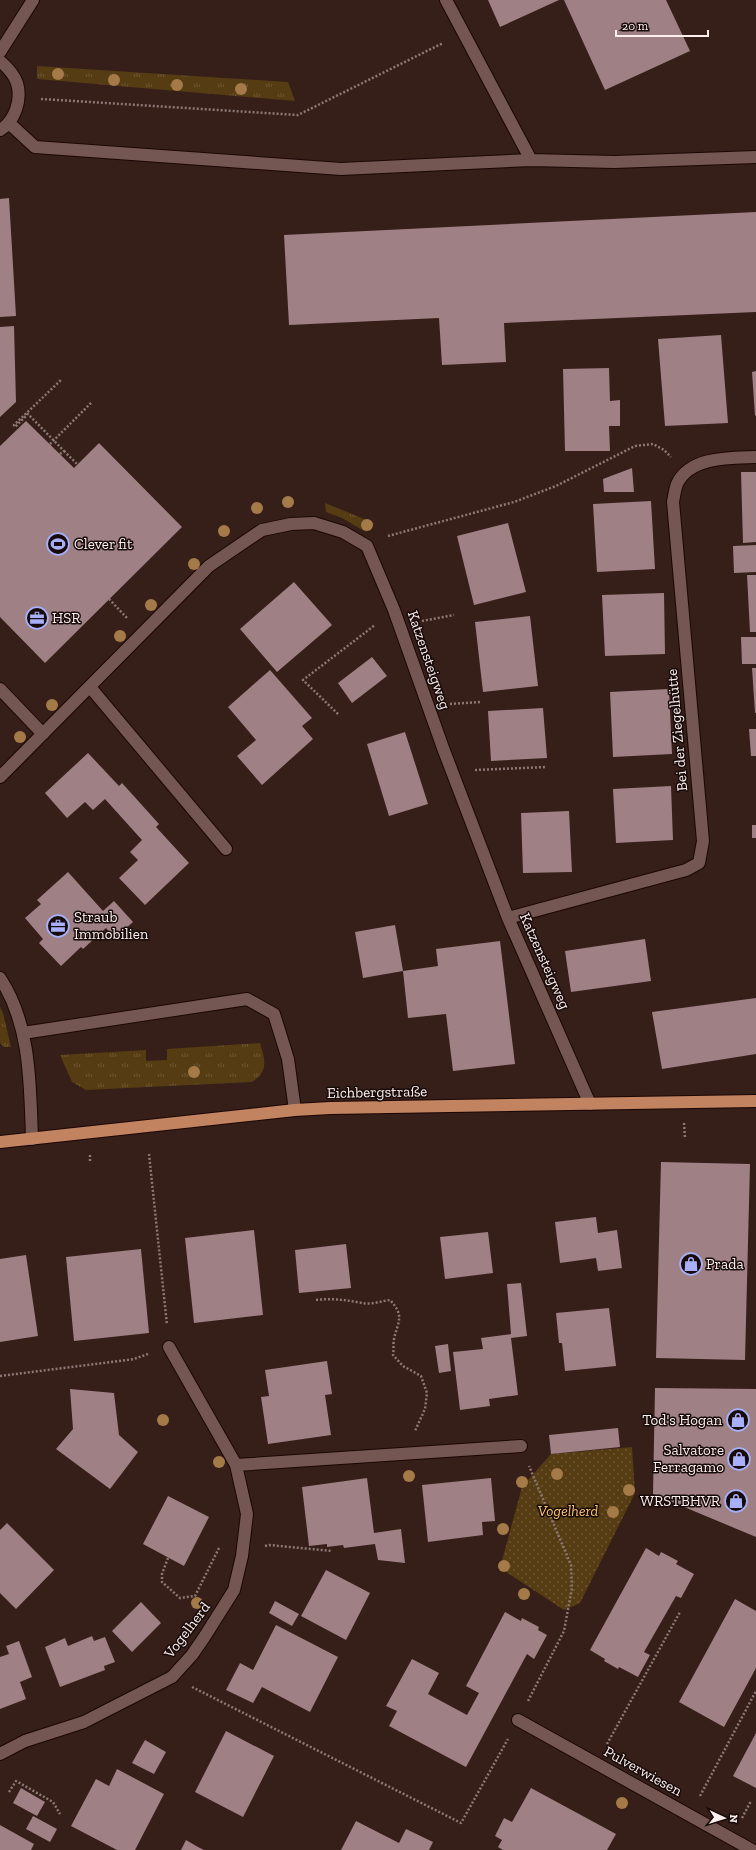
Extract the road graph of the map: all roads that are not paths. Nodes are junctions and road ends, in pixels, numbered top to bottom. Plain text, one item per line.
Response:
1 (33, 0) edge
2 (446, 0) edge
3 (0, 52) edge
4 (0, 61) edge
5 (5, 126) edge
6 (756, 156) edge
7 (531, 160) junction
8 (756, 457) edge
9 (90, 687) junction
10 (0, 689) edge
11 (43, 734) junction
12 (0, 777) edge
13 (226, 849) dead end
14 (508, 918) junction
15 (0, 978) edge
16 (23, 1033) junction
17 (756, 1101) edge
18 (590, 1104) junction
19 (295, 1110) junction
20 (32, 1139) junction
21 (0, 1142) edge
22 (169, 1347) road end
23 (521, 1446) road end
24 (236, 1465) junction
25 (518, 1720) road end
26 (0, 1754) edge
27 (752, 1850) edge

1 - 3 street
2 - 7 street
4 - 5 street
5 - 7 street
6 - 7 street
8 - 14 street, Bei der Ziegelhütte
9 - 11 street
9 - 13 street
9 - 14 street, Katzensteigweg
10 - 11 street
11 - 12 street
14 - 18 street, Katzensteigweg
15 - 16 street
16 - 19 street
16 - 20 street
17 - 18 main road, Eichbergstraße
18 - 19 main road, Eichbergstraße
19 - 20 main road, Eichbergstraße
20 - 21 main road, Eichbergstraße
22 - 24 street, Vogelherd
23 - 24 street
24 - 26 street, Vogelherd
25 - 27 street, Pulverwiesen

